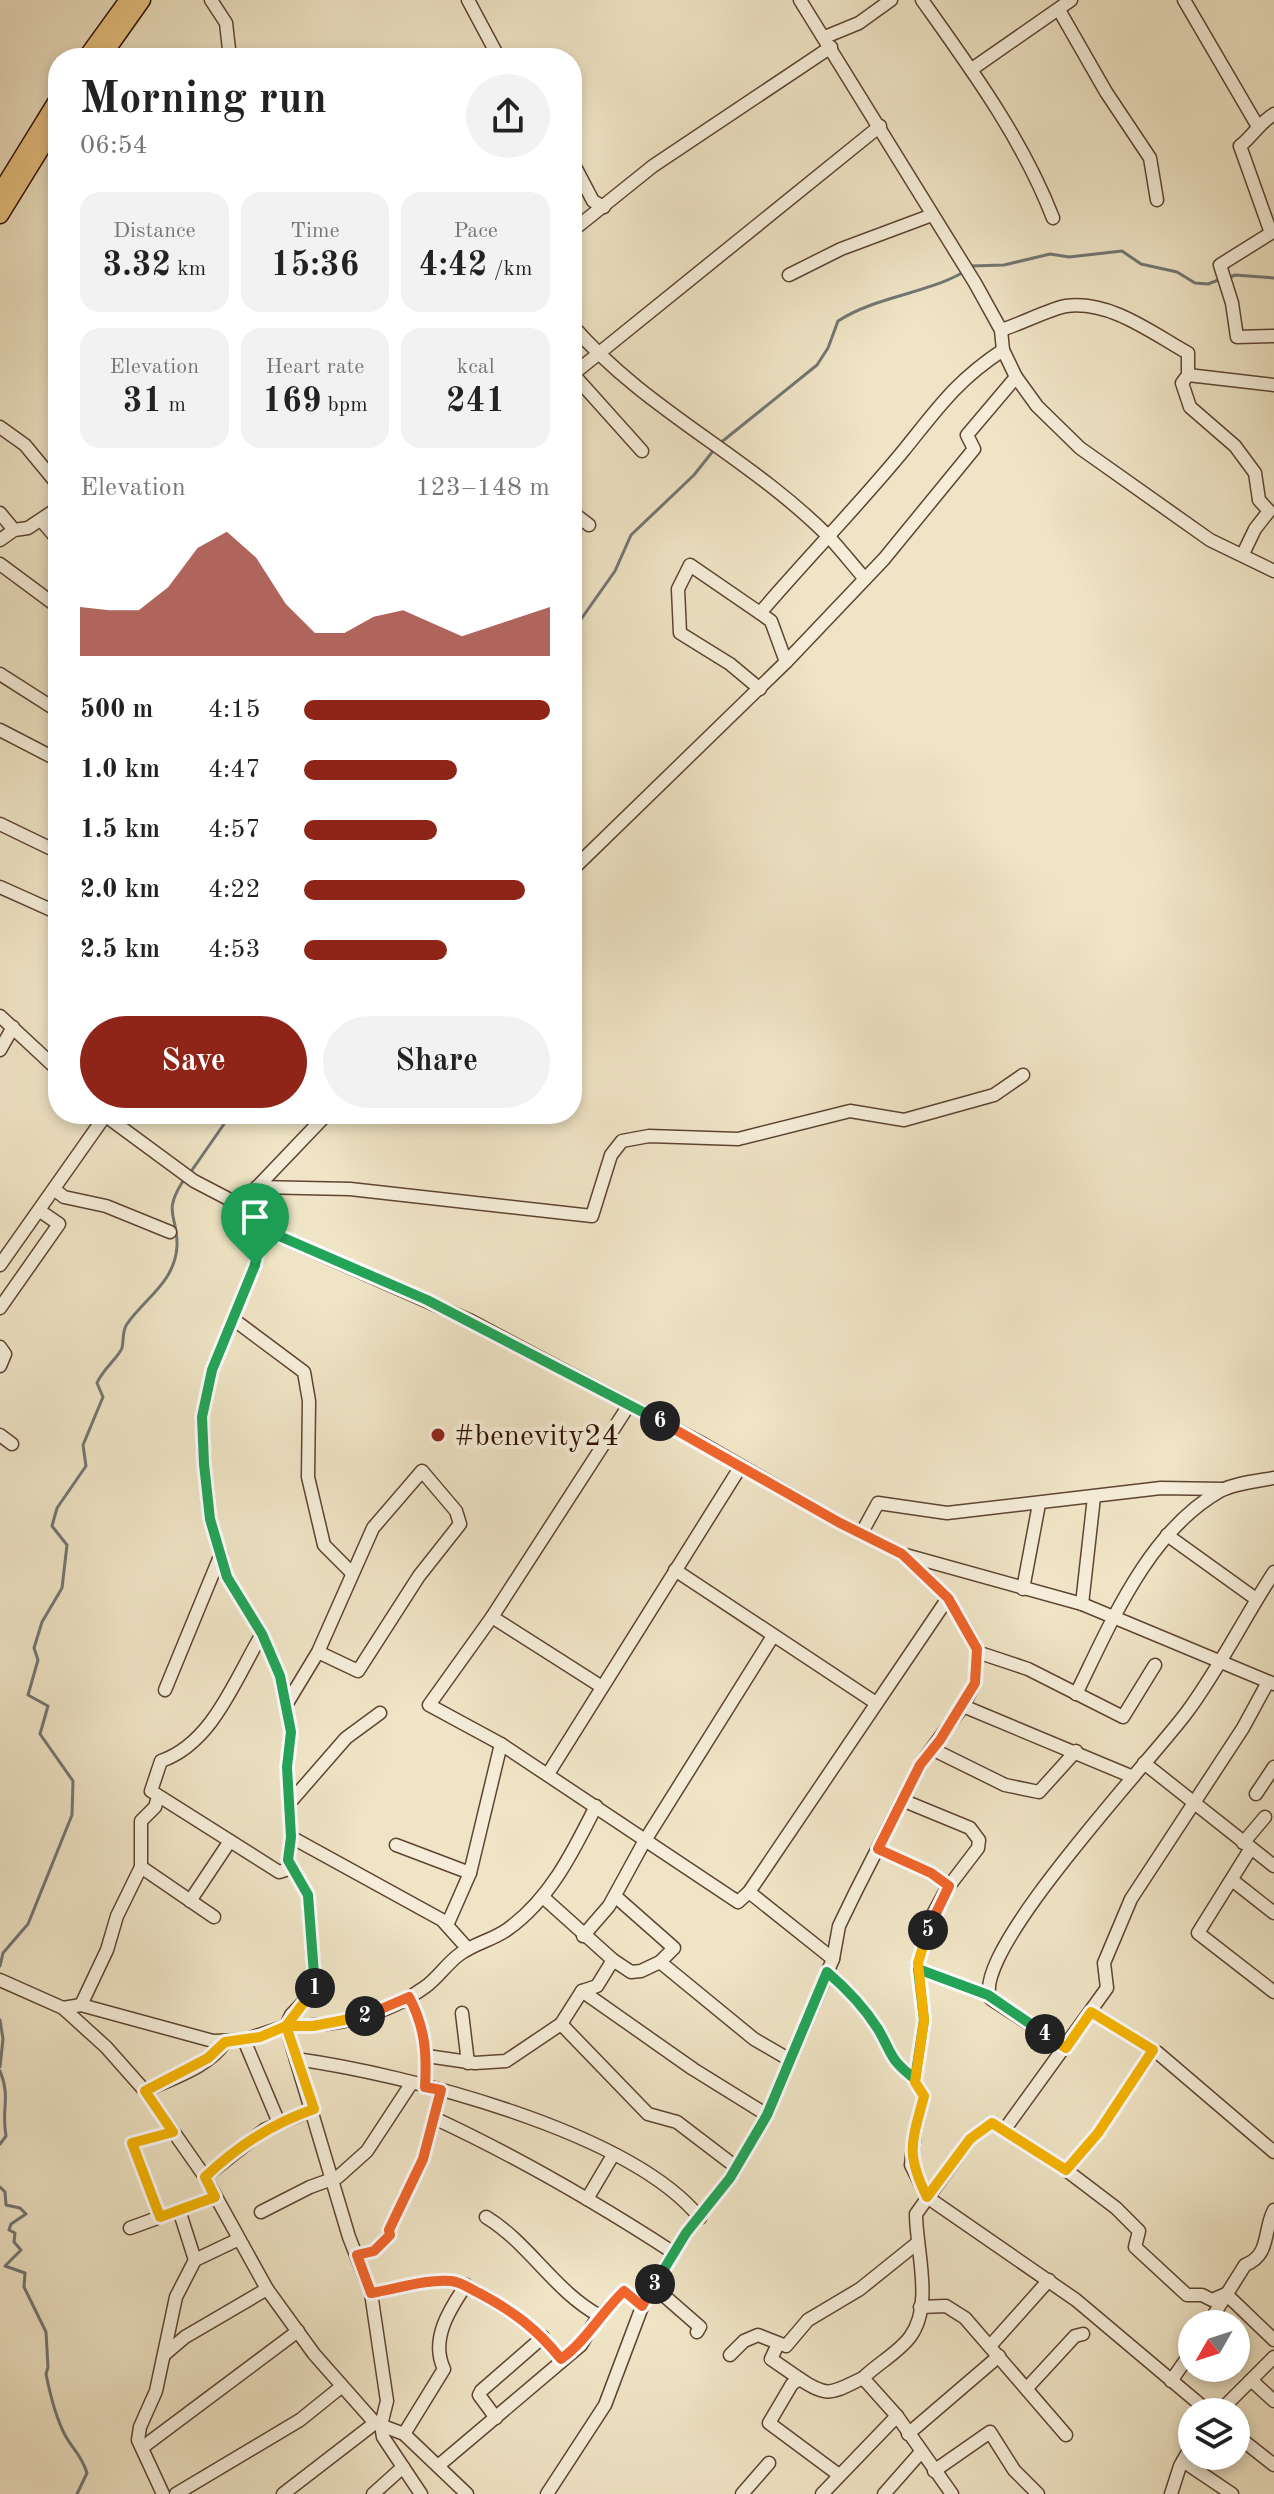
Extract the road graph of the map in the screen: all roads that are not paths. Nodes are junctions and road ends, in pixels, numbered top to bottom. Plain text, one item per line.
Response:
1 (128, 0) edge
2 (142, 0) edge
3 (211, 0) edge
4 (468, 0) edge
5 (800, 0) edge
6 (891, 0) edge
7 (922, 0) edge
8 (1071, 0) edge
9 (1184, 0) edge
10 (1059, 10) junction
11 (828, 42) junction
12 (93, 48) edge
13 (108, 48) edge
14 (229, 48) edge
15 (494, 48) edge
16 (972, 69) junction
17 (1274, 114) edge
18 (48, 115) edge
19 (1257, 125) junction
20 (880, 126) junction
21 (48, 137) edge
22 (582, 177) edge
23 (0, 193) edge
24 (1157, 200) dead end
25 (599, 204) junction
26 (0, 215) edge
27 (932, 215) junction
28 (1053, 218) dead end
29 (582, 223) edge
30 (1272, 232) edge
31 (789, 275) dead end
32 (1001, 330) junction
33 (1274, 336) edge
34 (582, 337) edge
35 (1003, 350) junction
36 (596, 354) junction
37 (582, 367) edge
38 (1188, 375) junction
39 (1016, 377) junction
40 (582, 385) edge
41 (1274, 385) edge
42 (0, 427) edge
43 (642, 451) dead end
44 (48, 473) edge
45 (0, 513) edge
46 (48, 515) edge
47 (41, 520) junction
48 (582, 520) edge
49 (589, 525) dead end
50 (48, 528) edge
51 (14, 530) junction
52 (828, 536) junction
53 (0, 540) edge
54 (1243, 554) junction
55 (0, 564) edge
56 (1274, 571) edge
57 (865, 579) junction
58 (48, 600) edge
59 (760, 613) junction
60 (786, 662) junction
61 (0, 674) edge
62 (760, 689) junction
63 (48, 705) edge
64 (0, 730) edge
65 (48, 755) edge
66 (0, 824) edge
67 (48, 847) edge
68 (582, 860) edge
69 (0, 887) edge
70 (48, 909) edge
71 (0, 1016) edge
72 (13, 1027) junction
73 (0, 1050) edge
74 (48, 1060) edge
75 (1023, 1075) dead end
76 (98, 1124) edge
77 (116, 1124) edge
78 (317, 1124) edge
79 (257, 1187) junction
80 (54, 1189) junction
81 (240, 1205) junction
82 (40, 1211) junction
83 (263, 1229) junction
84 (170, 1232) dead end
85 (0, 1265) edge
86 (0, 1308) edge
87 (233, 1319) junction
88 (0, 1347) edge
89 (0, 1366) edge
90 (629, 1405) junction
91 (0, 1435) edge
92 (12, 1444) dead end
93 (741, 1466) junction
94 (1274, 1478) edge
95 (1223, 1489) junction
96 (1094, 1497) junction
97 (1039, 1504) junction
98 (861, 1534) junction
99 (1167, 1535) junction
100 (221, 1554) junction
101 (902, 1554) junction
102 (675, 1570) junction
103 (351, 1572) junction
104 (1274, 1572) edge
105 (1023, 1589) junction
106 (948, 1598) junction
107 (1256, 1599) junction
108 (1082, 1604) junction
109 (1115, 1615) junction
110 (492, 1617) junction
111 (262, 1634) junction
112 (773, 1636) junction
113 (318, 1652) junction
114 (977, 1652) junction
115 (1219, 1662) junction
116 (1155, 1665) dead end
117 (1271, 1683) edge
118 (602, 1687) junction
119 (165, 1690) dead end
120 (1076, 1694) junction
121 (876, 1703) junction
122 (286, 1705) junction
123 (963, 1706) junction
124 (380, 1713) dead end
125 (501, 1744) junction
126 (932, 1749) junction
127 (1076, 1751) junction
128 (1144, 1763) junction
129 (1274, 1767) edge
130 (548, 1774) junction
131 (1133, 1777) junction
132 (1256, 1794) dead end
133 (158, 1797) junction
134 (292, 1800) junction
135 (902, 1800) junction
136 (1194, 1803) junction
137 (596, 1806) junction
138 (1265, 1817) dead end
139 (291, 1837) junction
140 (230, 1841) junction
141 (644, 1842) junction
142 (396, 1845) dead end
143 (1247, 1845) junction
144 (878, 1849) junction
145 (1273, 1864) edge
146 (141, 1867) junction
147 (292, 1868) junction
148 (470, 1873) junction
149 (1232, 1880) junction
150 (949, 1886) junction
151 (749, 1892) junction
152 (615, 1896) junction
153 (544, 1898) junction
154 (190, 1901) junction
155 (1274, 1913) edge
156 (214, 1917) dead end
157 (448, 1923) junction
158 (583, 1936) junction
159 (468, 1949) junction
160 (613, 1960) junction
161 (660, 1962) junction
162 (830, 1965) junction
163 (918, 1969) junction
164 (0, 1980) edge
165 (582, 1991) junction
166 (1274, 1992) edge
167 (988, 1995) junction
168 (409, 1997) junction
169 (81, 2005) junction
170 (63, 2008) junction
171 (1091, 2012) junction
172 (462, 2013) dead end
173 (561, 2024) junction
174 (286, 2026) junction
175 (244, 2040) junction
176 (225, 2042) junction
177 (1066, 2048) junction
178 (1153, 2050) junction
179 (427, 2056) junction
180 (296, 2059) junction
181 (790, 2060) junction
182 (468, 2063) junction
183 (915, 2079) junction
184 (411, 2084) junction
185 (425, 2087) junction
186 (441, 2090) junction
187 (145, 2091) junction
188 (314, 2109) junction
189 (767, 2115) junction
190 (434, 2118) junction
191 (279, 2123) junction
192 (1005, 2129) junction
193 (173, 2132) junction
194 (1274, 2152) edge
195 (613, 2155) junction
196 (736, 2167) junction
197 (1066, 2170) junction
198 (205, 2177) junction
199 (332, 2180) junction
200 (215, 2197) junction
201 (927, 2197) junction
202 (587, 2199) junction
203 (179, 2210) junction
204 (1274, 2210) edge
205 (261, 2212) dead end
206 (160, 2217) junction
207 (486, 2217) dead end
208 (700, 2218) junction
209 (130, 2228) dead end
210 (237, 2240) junction
211 (916, 2244) junction
212 (674, 2253) junction
213 (357, 2255) junction
214 (195, 2260) junction
215 (1049, 2280) junction
216 (466, 2285) junction
217 (653, 2286) junction
218 (267, 2289) junction
219 (371, 2293) junction
220 (1226, 2294) junction
221 (642, 2306) junction
222 (920, 2307) junction
223 (1216, 2310) edge
224 (600, 2316) junction
225 (298, 2331) junction
226 (697, 2332) dead end
227 (1083, 2334) dead end
228 (543, 2337) junction
229 (1274, 2340) edge
230 (777, 2346) junction
231 (995, 2351) junction
232 (165, 2354) junction
233 (730, 2355) dead end
234 (1274, 2357) edge
235 (561, 2359) junction
236 (1178, 2371) edge
237 (863, 2378) junction
238 (800, 2379) junction
239 (1251, 2380) junction
240 (1171, 2381) junction
241 (341, 2387) junction
242 (1027, 2388) junction
243 (1192, 2398) edge
244 (1233, 2398) edge
245 (1274, 2401) edge
246 (897, 2416) junction
247 (496, 2418) junction
248 (378, 2424) junction
249 (404, 2434) junction
250 (908, 2434) junction
251 (1066, 2435) dead end
252 (1250, 2446) edge
253 (143, 2447) junction
254 (921, 2452) junction
255 (769, 2463) dead end
256 (1274, 2465) edge
257 (438, 2466) junction
258 (403, 2467) junction
259 (1180, 2470) edge
260 (1196, 2470) edge
261 (934, 2471) junction
262 (839, 2475) junction
263 (946, 2492) edge
264 (163, 2494) edge
265 (176, 2494) edge
266 (283, 2494) edge
267 (373, 2494) edge
268 (421, 2494) edge
269 (467, 2494) edge
270 (547, 2494) edge
271 (742, 2494) edge
272 (823, 2494) edge
273 (884, 2494) edge
274 (1038, 2494) edge
275 (1171, 2494) edge
276 (1232, 2494) edge

1 - 12 main road
2 - 13 main road
3 - 14 street
4 - 15 street
5 - 11 street
6 - 11 street
7 - 16 street
8 - 10 street
9 - 19 street
10 - 16 street
10 - 24 street
11 - 20 street
11 - 25 street
16 - 28 street
17 - 19 street
18 - 23 main road
19 - 30 street
20 - 27 street
20 - 36 street
21 - 26 main road
22 - 25 street
25 - 29 street
27 - 31 street
27 - 32 street
30 - 33 street
32 - 35 street
32 - 38 street
34 - 36 street
35 - 39 street
35 - 52 street
36 - 37 street
36 - 52 street
38 - 41 street
38 - 54 street
39 - 54 street
39 - 57 street
40 - 43 street
42 - 44 street
45 - 51 street
46 - 47 street
47 - 50 street
47 - 51 street
48 - 49 street
51 - 53 street
52 - 57 street
52 - 59 street
54 - 56 street
55 - 58 street
57 - 60 street
59 - 60 street
59 - 62 street
60 - 62 street
61 - 63 street
62 - 68 street
64 - 65 street
66 - 67 street
69 - 70 street
71 - 72 street
72 - 73 street
72 - 74 street
75 - 79 street
76 - 80 street
77 - 81 street
78 - 79 street
79 - 81 street
80 - 82 street
80 - 84 street
81 - 83 street
82 - 85 street
82 - 86 street
83 - 87 street
83 - 90 street
87 - 100 street
87 - 103 street
88 - 89 street
90 - 93 street
90 - 110 street
91 - 92 street
93 - 98 street
93 - 102 street
94 - 95 street
95 - 96 street
95 - 99 street
96 - 97 street
96 - 108 street
97 - 98 street
97 - 105 street
98 - 101 street
99 - 107 street
99 - 109 street
100 - 111 street
100 - 119 street
101 - 105 street
101 - 106 street
102 - 112 street
102 - 118 street
103 - 113 street
103 - 113 street
104 - 107 street
105 - 108 street
106 - 114 street
106 - 121 street
107 - 115 street
108 - 109 street
109 - 115 street
109 - 120 street
110 - 118 street
110 - 125 street
111 - 122 street
111 - 133 street
112 - 121 street
112 - 141 street
113 - 122 street
114 - 120 street
114 - 123 street
115 - 117 street
115 - 128 street
116 - 120 street
117 - 136 street
118 - 130 street
121 - 151 street
122 - 134 street
123 - 126 street
123 - 127 street
124 - 134 street
125 - 130 street
125 - 148 street
126 - 127 street
126 - 135 street
127 - 131 street
128 - 131 street
128 - 136 street
129 - 132 street
130 - 137 street
131 - 167 street
133 - 140 street
133 - 146 street
134 - 139 street
135 - 144 street
135 - 150 street
136 - 143 street
136 - 171 street
137 - 141 street
137 - 153 street
138 - 143 street
139 - 147 street
139 - 157 street
140 - 147 street
140 - 154 street
141 - 151 street
141 - 152 street
142 - 148 street
143 - 145 street
143 - 149 street
144 - 150 street
144 - 162 street
146 - 154 street
146 - 169 street
147 - 174 street
148 - 157 street
149 - 155 street
149 - 166 street
150 - 163 street
151 - 162 street
152 - 158 street
152 - 161 street
153 - 158 street
153 - 159 street
154 - 156 street
157 - 159 street
158 - 160 street
159 - 168 street
160 - 161 street
160 - 165 street
161 - 181 street
162 - 181 street
162 - 183 street
163 - 167 street
163 - 183 street
164 - 170 street
165 - 173 street
165 - 189 street
167 - 177 street
168 - 174 street
168 - 179 street
169 - 170 street
169 - 176 street
170 - 187 street
171 - 177 street
171 - 178 street
172 - 182 street
173 - 182 street
173 - 196 street
174 - 175 street
174 - 180 street
175 - 176 street
175 - 191 street
176 - 187 street
177 - 192 street
178 - 194 street
178 - 197 street
179 - 182 street
179 - 185 street
180 - 184 street
180 - 188 street
181 - 189 street
183 - 201 street
184 - 185 street
184 - 199 street
185 - 186 street
186 - 190 street
186 - 195 street
187 - 193 street
188 - 191 street
188 - 199 street
189 - 196 street
190 - 202 street
190 - 213 street
191 - 198 street
192 - 197 street
192 - 201 street
193 - 198 street
193 - 206 street
195 - 202 street
195 - 208 street
196 - 208 street
197 - 220 street
198 - 200 street
199 - 205 street
199 - 213 street
200 - 203 street
200 - 210 street
201 - 211 street
201 - 215 street
202 - 212 street
203 - 206 street
203 - 214 street
204 - 220 street
206 - 209 street
207 - 224 street
208 - 212 street
210 - 214 street
210 - 218 street
211 - 222 street
211 - 230 street
212 - 217 street
213 - 219 street
214 - 232 street
215 - 231 street
215 - 240 street
216 - 219 street
216 - 228 street
216 - 249 street
217 - 221 street
217 - 226 street
218 - 225 street
218 - 232 street
219 - 248 street
220 - 223 street
220 - 229 street
221 - 224 street
221 - 270 street
222 - 231 street
222 - 237 street
224 - 235 street
225 - 241 street
225 - 253 street
227 - 242 street
228 - 235 street
228 - 247 street
230 - 233 street
230 - 238 street
231 - 242 street
231 - 250 street
232 - 253 street
234 - 239 street
235 - 247 street
236 - 240 street
237 - 238 street
237 - 246 street
238 - 262 street
239 - 244 street
239 - 245 street
240 - 243 street
241 - 248 street
241 - 265 street
242 - 251 street
246 - 250 street
246 - 262 street
247 - 257 street
248 - 249 street
248 - 258 street
248 - 266 street
249 - 257 street
250 - 254 street
252 - 256 street
253 - 264 street
254 - 261 street
254 - 273 street
255 - 271 street
257 - 269 street
258 - 267 street
258 - 268 street
259 - 275 street
260 - 276 street
261 - 263 street
261 - 274 street
262 - 272 street

